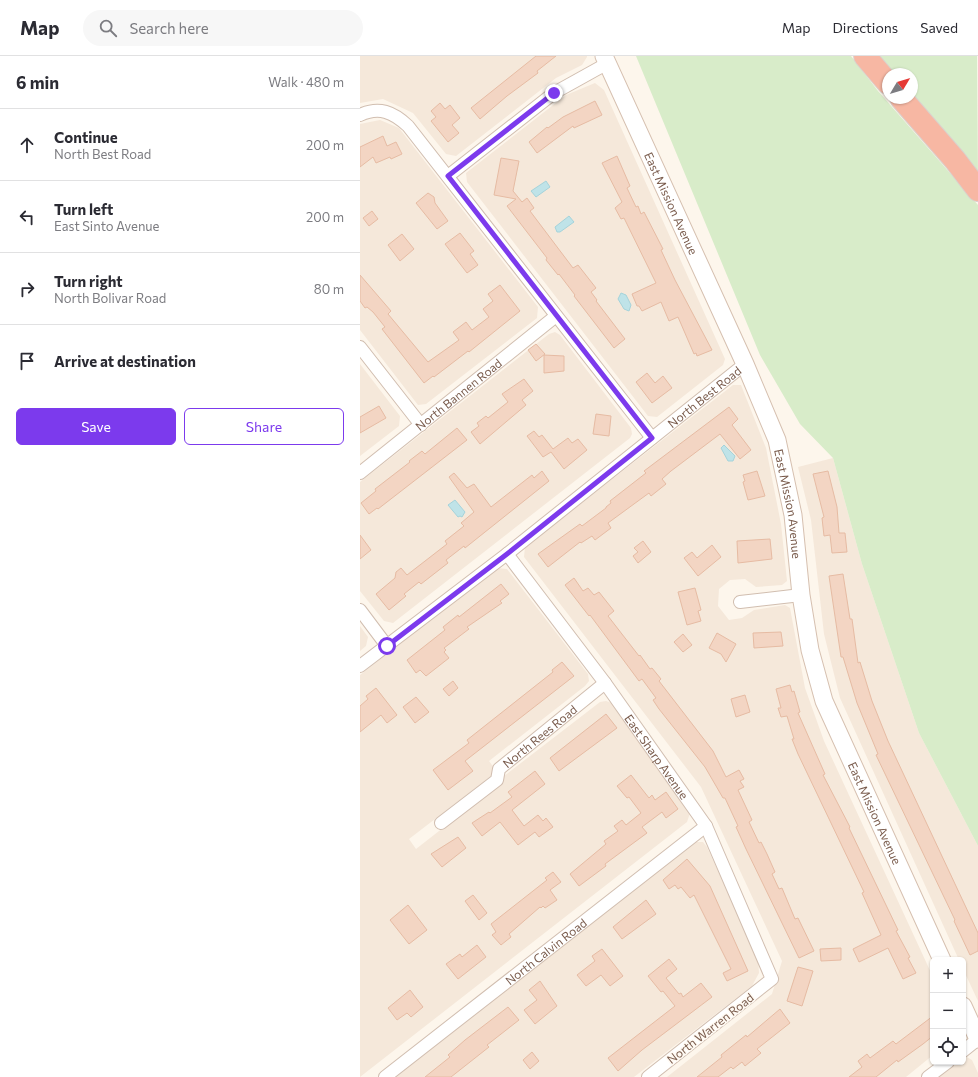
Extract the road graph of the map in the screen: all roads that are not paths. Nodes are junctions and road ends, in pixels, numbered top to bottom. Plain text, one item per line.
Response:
1 (865, 56) edge
2 (606, 60) edge
3 (882, 76) edge
4 (906, 104) edge
5 (360, 115) edge
6 (448, 176) junction
7 (978, 190) edge
8 (556, 316) junction
9 (360, 347) edge
10 (745, 364) junction
11 (421, 425) junction
12 (652, 438) junction
13 (360, 473) edge
14 (507, 554) junction
15 (801, 595) junction
16 (740, 602) dead end
17 (360, 610) edge
18 (387, 646) junction
19 (360, 666) edge
20 (605, 683) junction
21 (442, 823) dead end
22 (706, 826) junction
23 (941, 957) edge
24 (772, 979) joint
25 (966, 1013) edge
26 (978, 1039) edge
27 (966, 1049) edge
28 (944, 1065) edge
29 (385, 1077) edge
30 (648, 1077) edge
31 (928, 1077) edge

1 - 3 highway
2 - 6 street
2 - 10 street, East Mission Avenue
4 - 7 highway
5 - 6 street
6 - 8 street
8 - 11 street, North Bannen Road
8 - 12 street
9 - 11 street
10 - 12 street, North Best Road
10 - 15 street, East Mission Avenue
11 - 13 street, North Bannen Road
12 - 14 street, North Best Road
14 - 18 street, North Best Road
14 - 20 street, East Sharp Avenue
15 - 16 street
15 - 23 street, East Mission Avenue
17 - 18 street
18 - 19 street, North Best Road
20 - 21 street, North Rees Road
20 - 22 street, East Sharp Avenue
22 - 24 street, East Sharp Avenue
22 - 29 street, North Calvin Road
24 - 30 street, North Warren Road
25 - 26 street
26 - 27 street
28 - 31 street

